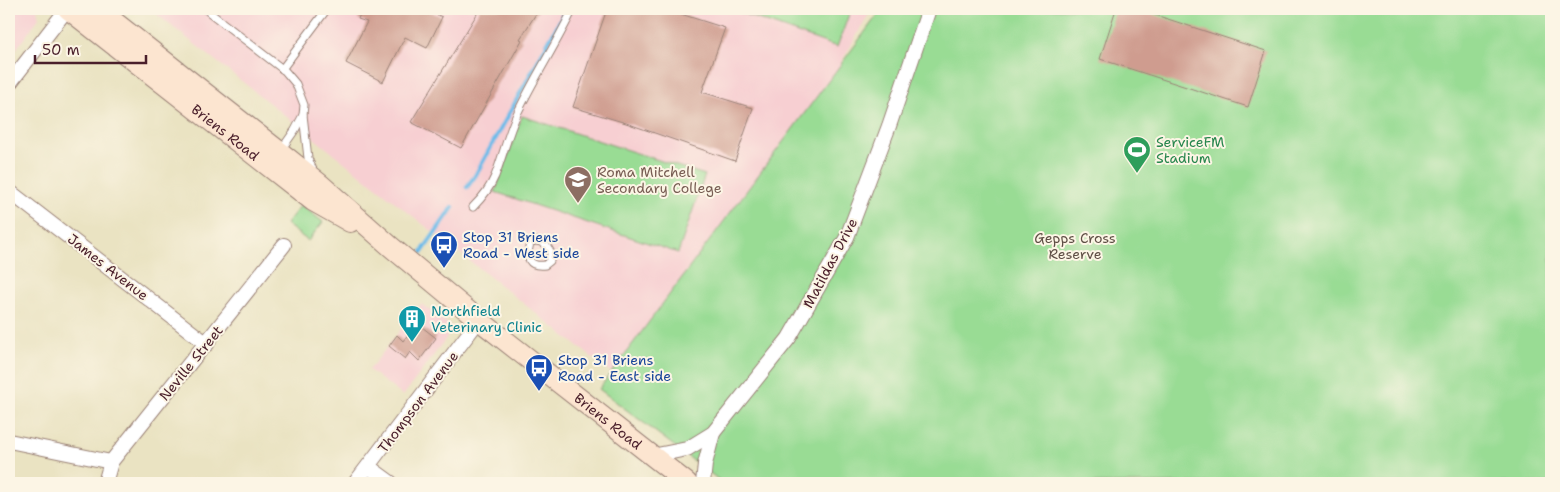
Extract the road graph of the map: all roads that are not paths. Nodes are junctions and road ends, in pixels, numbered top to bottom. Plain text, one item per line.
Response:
1 (67, 9) edge
2 (98, 9) edge
3 (205, 9) edge
4 (327, 9) edge
5 (573, 9) edge
6 (929, 9) edge
7 (282, 69) junction
8 (9, 84) edge
9 (303, 114) junction
10 (269, 155) junction
11 (320, 184) junction
12 (9, 191) edge
13 (473, 207) dead end
14 (284, 246) dead end
15 (390, 246) junction
16 (479, 320) junction
17 (207, 344) junction
18 (9, 430) edge
19 (713, 433) junction
20 (9, 441) edge
21 (30, 446) junction
22 (652, 456) junction
23 (111, 462) junction
24 (369, 467) junction
25 (105, 483) edge
26 (355, 483) edge
27 (391, 483) edge
28 (687, 483) edge
29 (703, 483) edge

1 - 8 street
1 - 10 main road, Briens Road
2 - 10 main road, Briens Road
3 - 7 lane
4 - 7 lane
5 - 13 lane
6 - 19 street, Matildas Drive
7 - 9 lane
9 - 10 lane
9 - 11 lane
10 - 11 main road, Briens Road
10 - 15 main road, Briens Road
11 - 15 main road, Briens Road
12 - 17 street, James Avenue
14 - 17 street, Neville Street
15 - 16 main road, Briens Road
16 - 22 main road, Briens Road
16 - 24 street, Thompson Avenue
17 - 23 street, Neville Street
18 - 21 street
19 - 22 street, Matildas Drive
19 - 29 street
20 - 21 street
21 - 23 street
22 - 28 main road, Briens Road
23 - 25 street, Neville Street
24 - 26 street, Thompson Avenue
24 - 27 street

